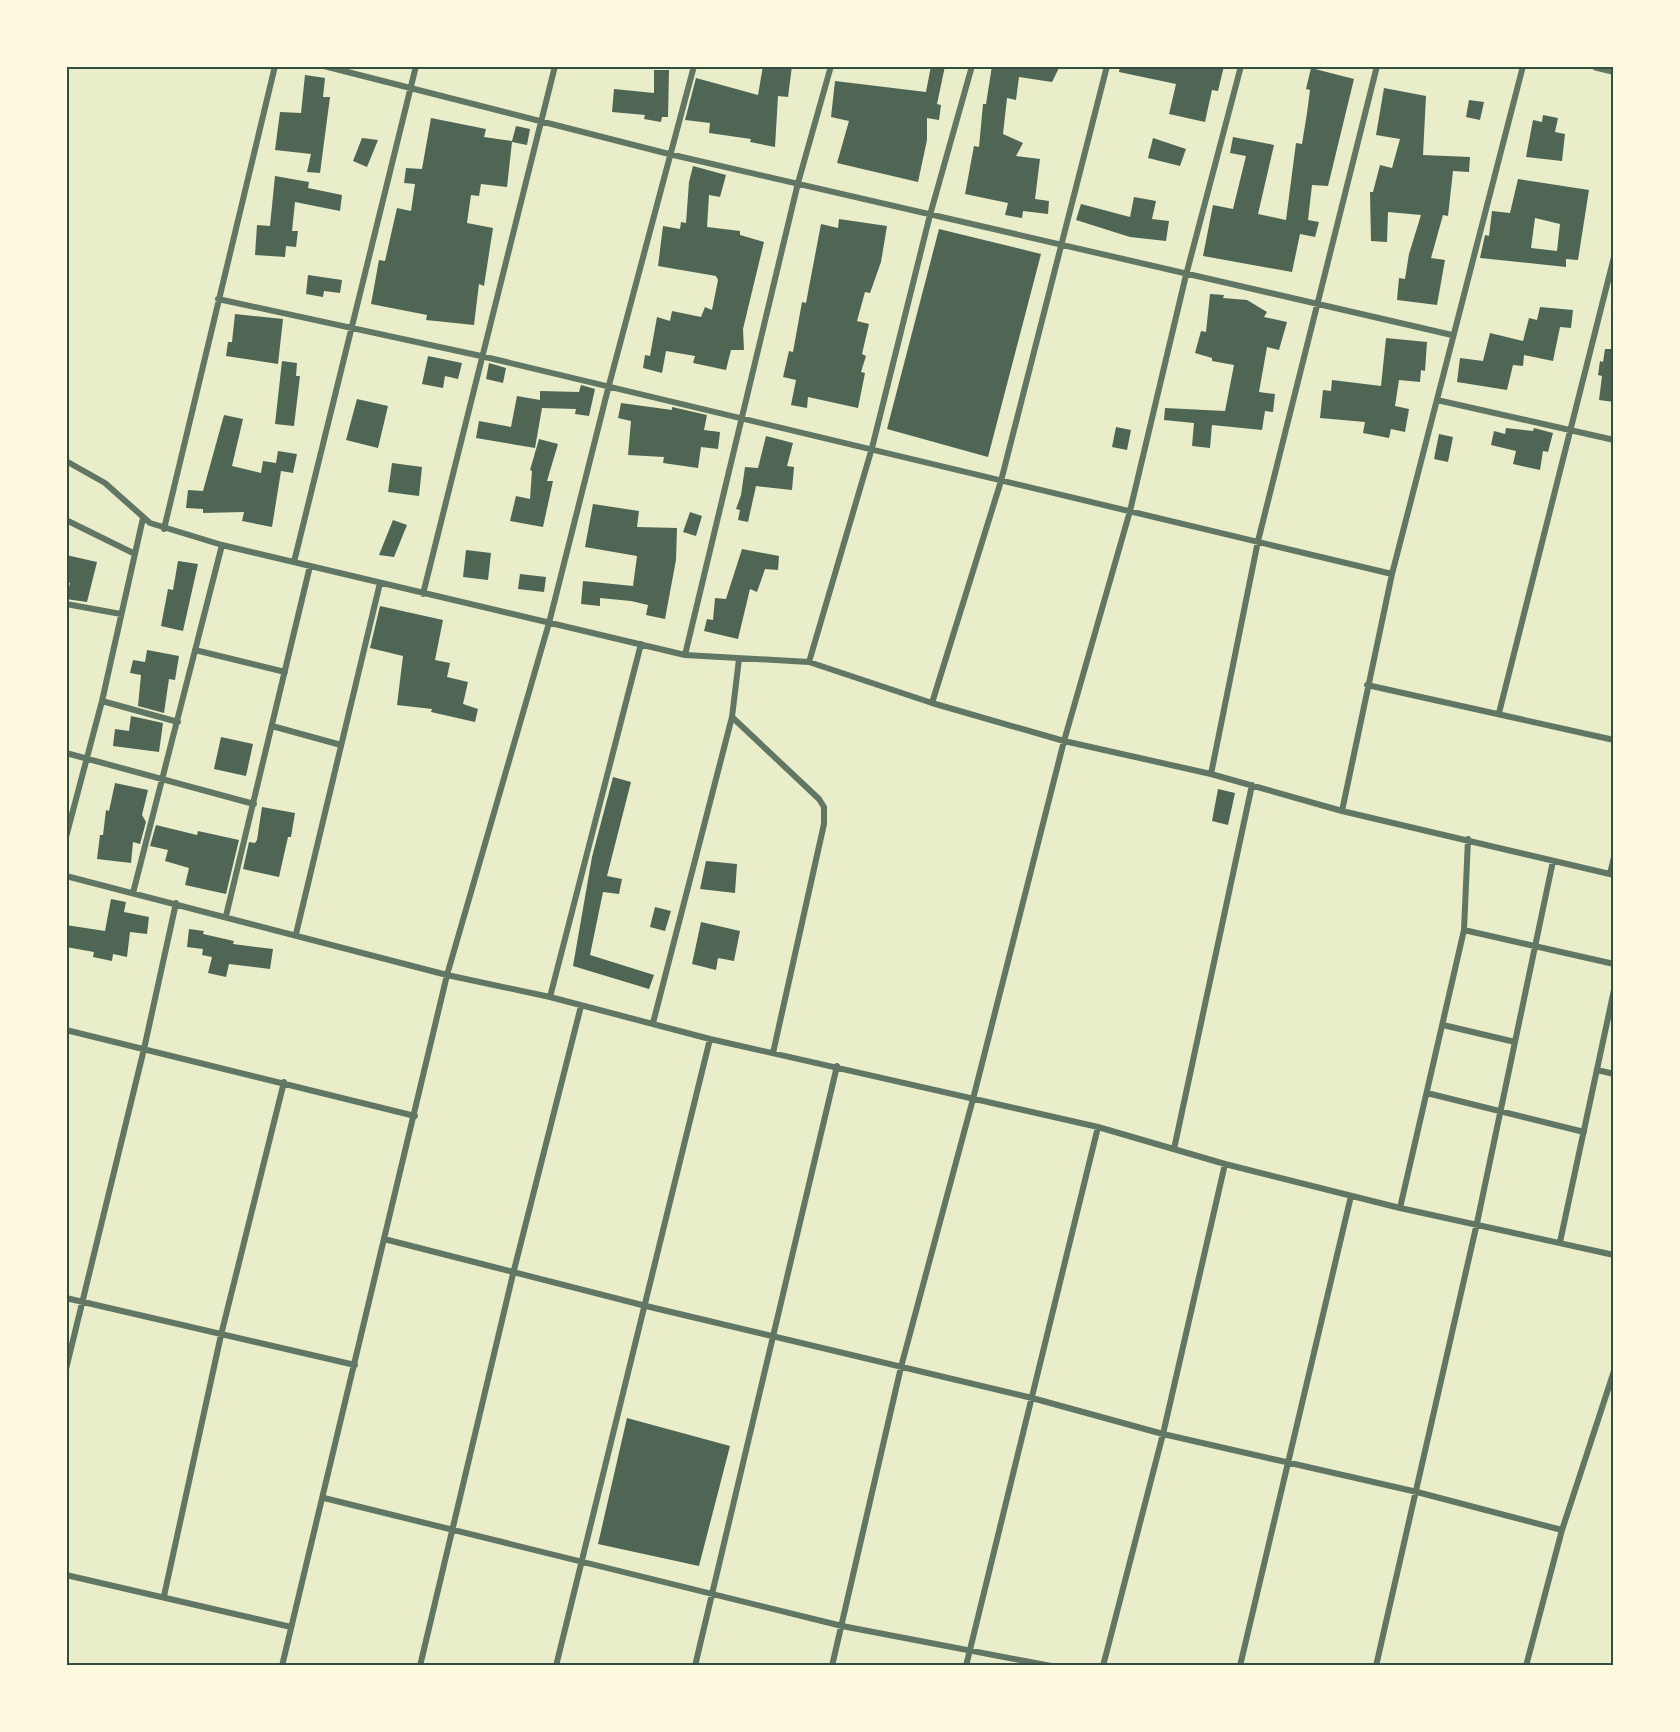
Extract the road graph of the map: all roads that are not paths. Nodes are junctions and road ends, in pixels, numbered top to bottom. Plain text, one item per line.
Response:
1 (274, 66) edge
2 (324, 66) edge
3 (416, 66) edge
4 (555, 66) edge
5 (694, 66) edge
6 (831, 66) edge
7 (972, 66) edge
8 (1107, 66) edge
9 (1241, 66) edge
10 (1377, 66) edge
11 (1523, 66) edge
12 (1597, 66) edge
13 (1614, 70) edge
14 (410, 87) junction
15 (540, 122) junction
16 (669, 154) junction
17 (798, 183) junction
18 (930, 215) junction
19 (1060, 246) junction
20 (1614, 257) edge
21 (1186, 275) junction
22 (218, 299) junction
23 (1316, 304) junction
24 (352, 326) junction
25 (1452, 335) junction
26 (481, 356) junction
27 (609, 386) junction
28 (1437, 400) junction
29 (740, 417) junction
30 (1569, 430) junction
31 (1614, 440) edge
32 (872, 448) junction
33 (66, 461) edge
34 (1001, 481) junction
35 (1130, 511) junction
36 (143, 518) junction
37 (66, 520) edge
38 (164, 529) junction
39 (1258, 541) junction
40 (222, 545) junction
41 (135, 554) junction
42 (294, 562) junction
43 (310, 566) junction
44 (1392, 574) junction
45 (380, 582) junction
46 (423, 594) junction
47 (66, 604) edge
48 (122, 614) junction
49 (549, 623) junction
50 (641, 645) junction
51 (195, 650) junction
52 (685, 655) junction
53 (740, 659) junction
54 (810, 662) junction
55 (285, 672) junction
56 (1367, 685) junction
57 (102, 702) junction
58 (932, 703) junction
59 (1499, 713) junction
60 (732, 717) junction
61 (178, 722) junction
62 (272, 726) junction
63 (1614, 740) edge
64 (1064, 741) junction
65 (341, 745) junction
66 (66, 753) edge
67 (87, 759) junction
68 (1211, 774) junction
69 (163, 779) junction
70 (1252, 785) junction
71 (254, 804) junction
72 (1342, 811) junction
73 (66, 837) edge
74 (1468, 839) junction
75 (1614, 857) edge
76 (1553, 861) junction
77 (1612, 875) edge
78 (66, 876) edge
79 (133, 893) junction
80 (176, 903) junction
81 (226, 916) junction
82 (1464, 930) junction
83 (296, 934) junction
84 (1535, 947) junction
85 (1614, 964) edge
86 (447, 975) junction
87 (1614, 990) edge
88 (550, 997) junction
89 (581, 1006) junction
90 (653, 1023) junction
91 (1443, 1024) junction
92 (66, 1030) edge
93 (710, 1039) junction
94 (1515, 1042) junction
95 (144, 1049) junction
96 (773, 1053) junction
97 (837, 1066) junction
98 (1597, 1070) junction
99 (1614, 1074) edge
100 (284, 1082) junction
101 (1427, 1093) junction
102 (974, 1098) junction
103 (1501, 1111) junction
104 (415, 1116) junction
105 (1098, 1127) junction
106 (1584, 1132) junction
107 (1174, 1149) junction
108 (1225, 1164) junction
109 (1351, 1196) junction
110 (1400, 1208) junction
111 (1478, 1223) junction
112 (384, 1239) junction
113 (1560, 1242) junction
114 (1614, 1255) edge
115 (513, 1274) junction
116 (66, 1298) edge
117 (81, 1301) junction
118 (646, 1306) junction
119 (221, 1335) junction
120 (774, 1336) junction
121 (355, 1365) junction
122 (901, 1367) junction
123 (66, 1369) edge
124 (1614, 1371) edge
125 (1032, 1398) junction
126 (1163, 1434) junction
127 (1289, 1463) junction
128 (1418, 1491) junction
129 (324, 1498) junction
130 (1563, 1530) junction
131 (452, 1531) junction
132 (581, 1561) junction
133 (66, 1575) edge
134 (714, 1593) junction
135 (164, 1596) junction
136 (842, 1626) junction
137 (291, 1627) junction
138 (971, 1649) junction
139 (282, 1666) edge
140 (420, 1666) edge
141 (556, 1666) edge
142 (695, 1666) edge
143 (832, 1666) edge
144 (966, 1666) edge
145 (1052, 1666) edge
146 (1102, 1666) edge
147 (1240, 1666) edge
148 (1376, 1666) edge
149 (1526, 1666) edge

1 - 22 street
2 - 14 street
3 - 14 street
4 - 15 street
5 - 16 street
6 - 17 street
7 - 18 street
8 - 19 street
9 - 21 street
10 - 23 street
11 - 25 street
12 - 13 street
14 - 15 street
14 - 24 street
15 - 16 street
15 - 26 street
16 - 17 street
16 - 27 street
17 - 18 street
17 - 29 street
18 - 19 street
18 - 32 street
19 - 21 street
19 - 34 street
20 - 30 street
21 - 23 street
21 - 35 street
22 - 24 street
22 - 38 street
23 - 25 street
23 - 39 street
24 - 26 street
24 - 42 street
25 - 28 street
26 - 27 street
26 - 46 street
27 - 29 street
27 - 49 street
28 - 30 street
28 - 44 street
29 - 32 street
29 - 52 street
30 - 31 street
30 - 59 street
32 - 34 street
32 - 54 street
33 - 36 street
34 - 35 street
34 - 58 street
35 - 39 street
35 - 64 street
36 - 38 street
36 - 41 street
37 - 41 street
38 - 40 street
39 - 44 street
39 - 68 street
40 - 42 street
40 - 51 street
41 - 48 street
42 - 43 street
43 - 45 street
43 - 55 street
44 - 56 street
45 - 46 street
45 - 65 street
46 - 49 street
47 - 48 street
48 - 57 street
49 - 50 street
49 - 86 street
50 - 52 street
50 - 88 street
51 - 55 street
51 - 61 street
52 - 53 street
53 - 54 street
53 - 60 street
54 - 58 street
55 - 62 street
56 - 59 street
56 - 72 street
57 - 61 street
57 - 67 street
58 - 64 street
59 - 63 street
60 - 90 street
60 - 96 street
61 - 69 street
62 - 65 street
62 - 71 street
64 - 68 street
64 - 102 street
65 - 83 street
66 - 67 street
67 - 69 street
67 - 73 street
68 - 70 street
69 - 71 street
69 - 79 street
70 - 72 street
70 - 107 street
71 - 81 street
72 - 74 street
74 - 76 street
74 - 82 street
75 - 77 street
76 - 77 street
76 - 84 street
78 - 79 street
79 - 80 street
80 - 81 street
80 - 95 street
81 - 83 street
82 - 84 street
82 - 91 street
83 - 86 street
84 - 85 street
84 - 94 street
86 - 88 street
86 - 104 street
87 - 98 street
88 - 89 street
89 - 90 street
89 - 115 street
90 - 93 street
91 - 94 street
91 - 101 street
92 - 95 street
93 - 96 street
93 - 118 street
94 - 103 street
95 - 100 street
95 - 117 street
96 - 97 street
97 - 102 street
97 - 120 street
98 - 99 street
98 - 106 street
100 - 104 street
100 - 119 street
101 - 103 street
101 - 110 street
102 - 105 street
102 - 122 street
103 - 106 street
103 - 111 street
104 - 112 street
105 - 107 street
105 - 125 street
106 - 113 street
107 - 108 street
108 - 109 street
108 - 126 street
109 - 110 street
109 - 127 street
110 - 111 street
111 - 113 street
111 - 128 street
112 - 115 street
112 - 121 street
113 - 114 street
115 - 118 street
115 - 131 street
116 - 117 street
117 - 119 street
117 - 123 street
118 - 120 street
118 - 132 street
119 - 121 street
119 - 135 street
120 - 122 street
120 - 134 street
121 - 129 street
122 - 125 street
122 - 136 street
124 - 130 street
125 - 126 street
125 - 138 street
126 - 127 street
126 - 146 street
127 - 128 street
127 - 147 street
128 - 130 street
128 - 148 street
129 - 131 street
129 - 137 street
130 - 149 street
131 - 132 street
131 - 140 street
132 - 134 street
132 - 141 street
133 - 135 street
134 - 136 street
134 - 142 street
135 - 137 street
136 - 138 street
136 - 143 street
137 - 139 street
138 - 144 street
138 - 145 street

